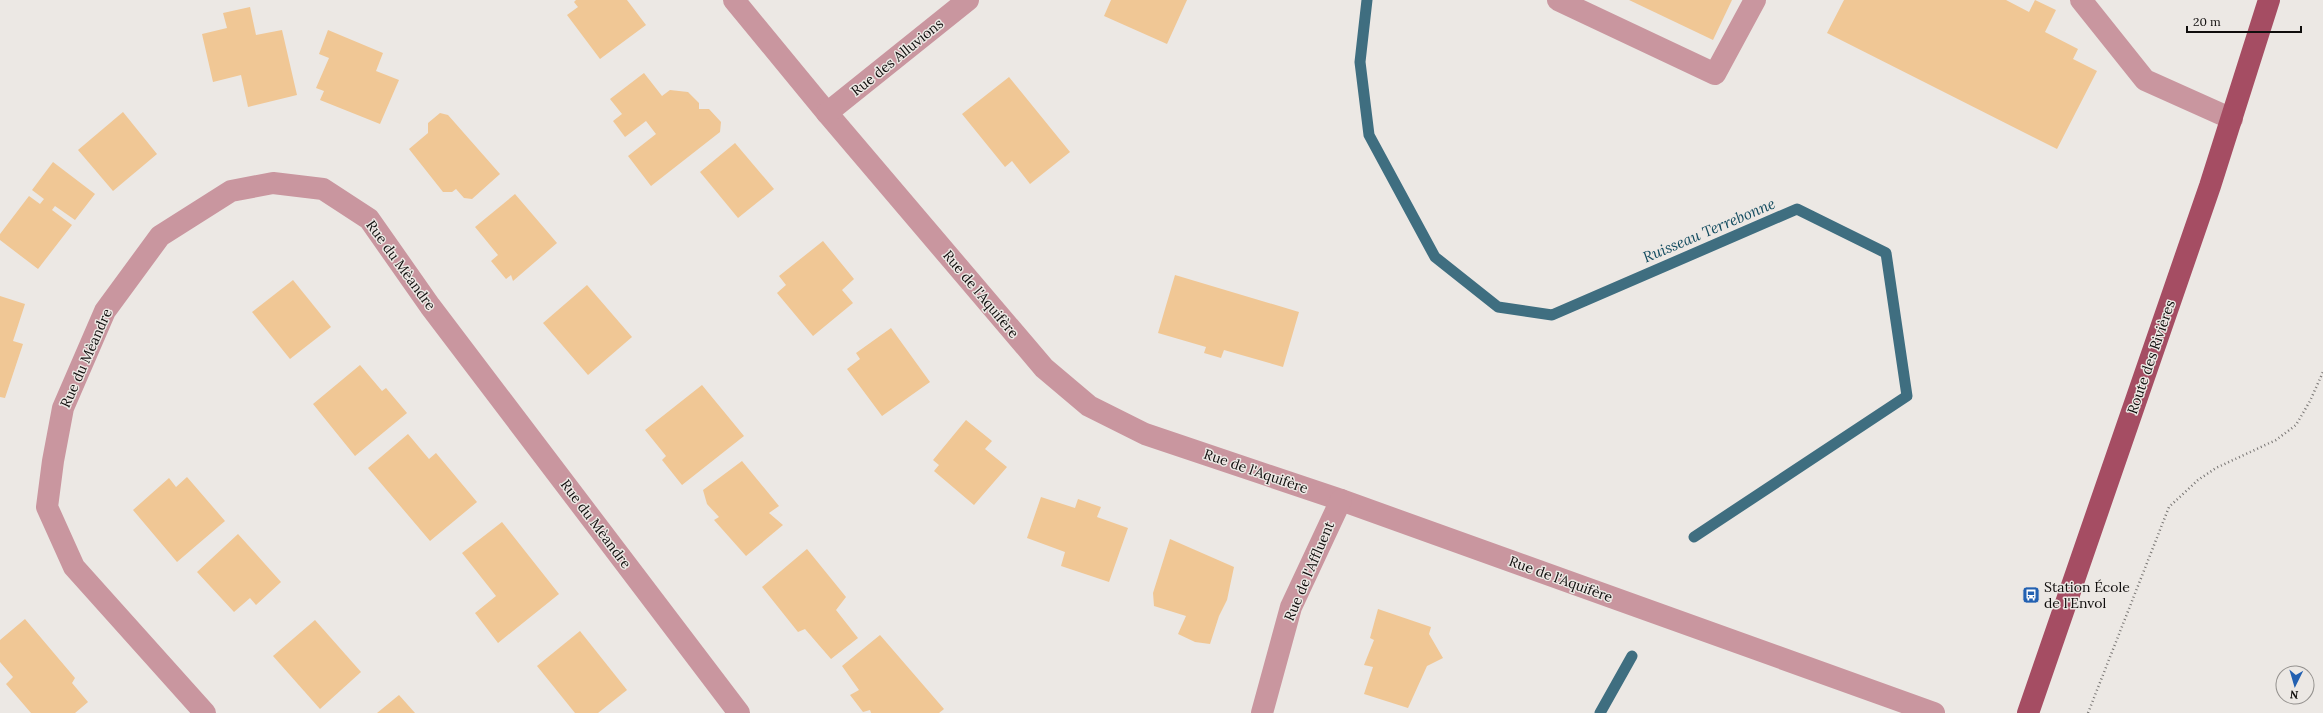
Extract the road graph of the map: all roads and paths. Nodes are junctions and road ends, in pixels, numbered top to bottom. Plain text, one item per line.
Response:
1 (734, 0) edge
2 (968, 0) edge
3 (1558, 0) edge
4 (1755, 0) edge
5 (2081, 0) edge
6 (2270, 0) edge
7 (827, 113) junction
8 (2232, 119) junction
9 (2323, 372) edge
10 (1341, 500) junction
11 (205, 713) edge
12 (739, 713) edge
13 (1262, 713) edge
14 (1934, 713) edge
15 (2028, 713) edge
16 (2088, 713) edge

1 - 7 street, Rue de l'Aquifère
2 - 7 street, Rue des Alluvions
3 - 4 street
5 - 8 street
6 - 8 main road, Route des Rivières
7 - 10 street, Rue de l'Aquifère
8 - 15 main road, Route des Rivières
9 - 16 path
10 - 13 street, Rue de l'Affluent
10 - 14 street, Rue de l'Aquifère
11 - 12 street, Rue du Mèandre

